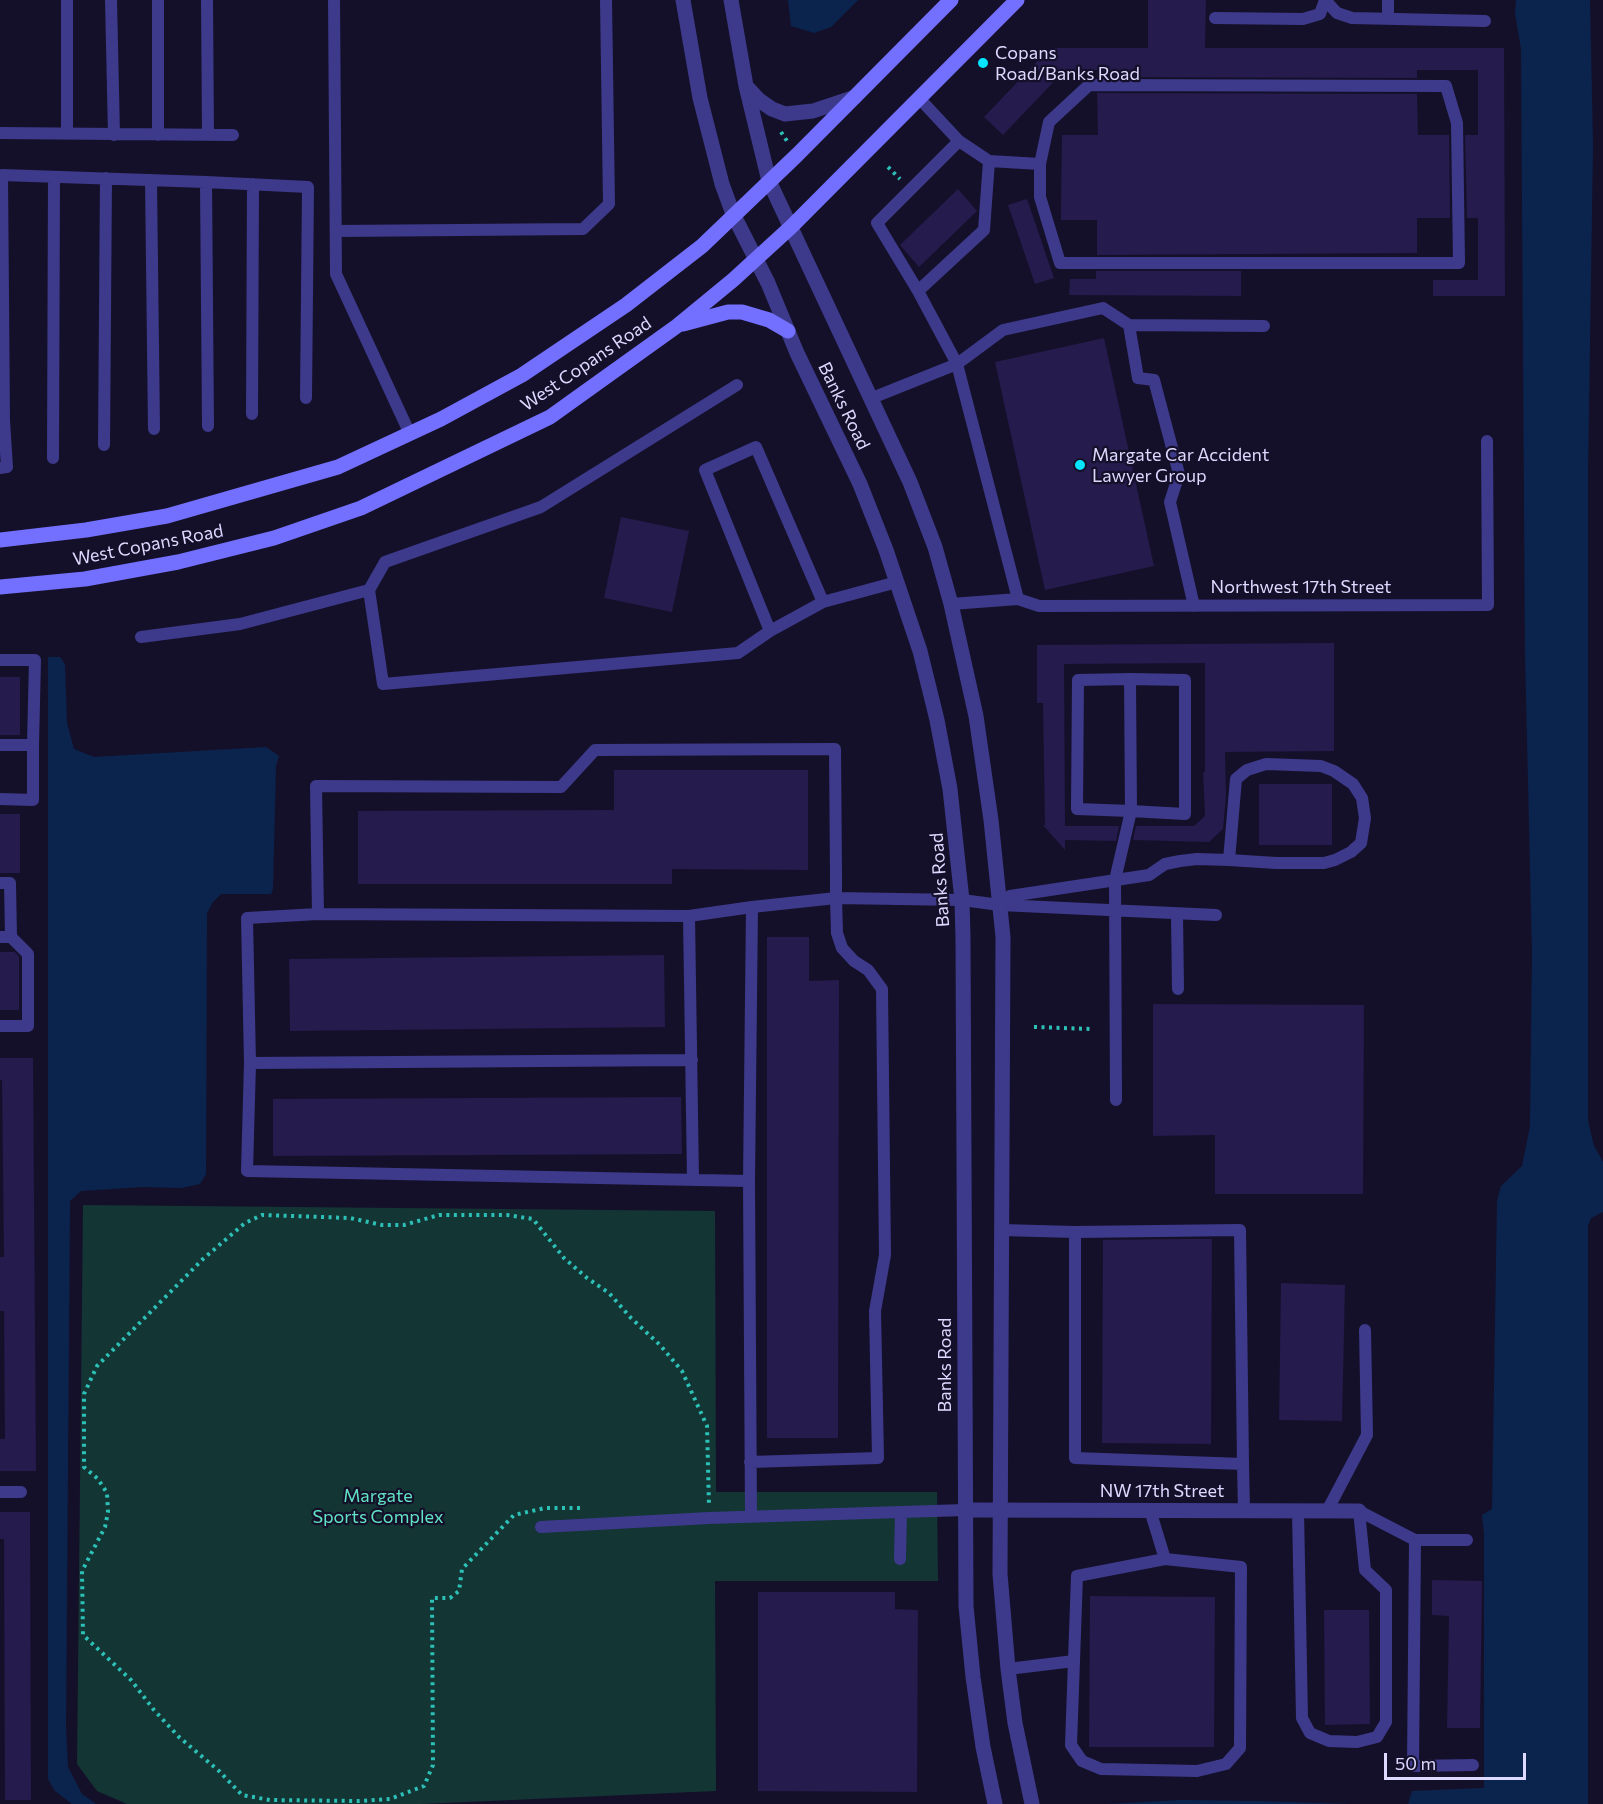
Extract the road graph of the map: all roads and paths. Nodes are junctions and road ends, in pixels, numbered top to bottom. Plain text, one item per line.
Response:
1 (67, 0) edge
2 (111, 0) edge
3 (158, 0) edge
4 (207, 0) edge
5 (334, 0) edge
6 (606, 0) edge
7 (683, 0) edge
8 (731, 0) edge
9 (951, 0) edge
10 (1017, 0) edge
11 (1325, 0) edge
12 (1388, 0) edge
13 (1215, 18) dead end
14 (1388, 19) junction
15 (1485, 21) dead end
16 (746, 86) junction
17 (855, 97) junction
18 (919, 98) junction
19 (783, 123) dead end
20 (0, 133) edge
21 (67, 134) junction
22 (114, 135) junction
23 (158, 135) junction
24 (208, 135) junction
25 (233, 135) dead end
26 (959, 141) junction
27 (790, 146) dead end
28 (989, 161) junction
29 (1040, 164) junction
30 (888, 167) dead end
31 (54, 177) junction
32 (106, 178) junction
33 (151, 180) junction
34 (901, 180) dead end
35 (769, 181) junction
36 (206, 182) junction
37 (253, 184) junction
38 (734, 214) junction
39 (791, 227) junction
40 (336, 231) junction
41 (757, 259) junction
42 (918, 291) junction
43 (1129, 325) junction
44 (677, 326) junction
45 (1264, 326) dead end
46 (788, 332) junction
47 (957, 364) junction
48 (737, 385) dead end
49 (306, 398) dead end
50 (872, 398) junction
51 (252, 414) dead end
52 (2, 421) edge
53 (208, 426) dead end
54 (154, 429) dead end
55 (410, 434) junction
56 (1487, 441) dead end
57 (104, 445) dead end
58 (53, 458) dead end
59 (0, 468) edge
60 (0, 540) edge
61 (897, 582) junction
62 (0, 586) edge
63 (369, 590) junction
64 (1018, 599) junction
65 (823, 602) junction
66 (951, 604) junction
67 (1194, 606) junction
68 (770, 630) junction
69 (141, 638) dead end
70 (0, 660) edge
71 (1130, 679) junction
72 (0, 745) edge
73 (33, 745) junction
74 (0, 800) edge
75 (1131, 811) junction
76 (1229, 860) junction
77 (1115, 880) junction
78 (0, 883) edge
79 (836, 898) junction
80 (962, 900) junction
81 (1000, 905) junction
82 (752, 907) junction
83 (1116, 910) junction
84 (318, 914) junction
85 (1177, 915) junction
86 (1216, 915) dead end
87 (689, 916) junction
88 (6, 937) edge
89 (1178, 989) dead end
90 (0, 1026) edge
91 (1034, 1027) dead end
92 (1092, 1029) dead end
93 (692, 1060) junction
94 (250, 1063) junction
95 (1116, 1100) dead end
96 (693, 1179) junction
97 (749, 1181) junction
98 (1001, 1230) junction
99 (1075, 1232) junction
100 (1365, 1330) dead end
101 (750, 1462) junction
102 (1243, 1464) junction
103 (0, 1492) edge
104 (21, 1492) dead end
105 (697, 1505) dead end
106 (709, 1505) junction
107 (592, 1507) dead end
108 (965, 1510) junction
109 (1000, 1510) junction
110 (1150, 1510) junction
111 (1244, 1511) junction
112 (1298, 1511) junction
113 (1327, 1511) junction
114 (1359, 1511) junction
115 (901, 1512) junction
116 (751, 1517) junction
117 (709, 1518) junction
118 (541, 1527) dead end
119 (1415, 1540) junction
120 (1467, 1540) dead end
121 (900, 1559) dead end
122 (1165, 1559) junction
123 (1074, 1661) junction
124 (1008, 1669) junction
125 (1473, 1765) dead end
126 (995, 1804) edge
127 (1032, 1804) edge

1 - 21 lane
2 - 22 lane
3 - 23 lane
4 - 24 lane
5 - 40 lane
6 - 40 lane
7 - 38 street, Banks Road
8 - 16 street, Banks Road
9 - 17 main road, West Copans Road
10 - 18 main road, West Copans Road
11 - 13 lane
11 - 14 lane
12 - 14 lane
14 - 15 lane
16 - 17 street
16 - 35 street, Banks Road
17 - 35 main road, West Copans Road
18 - 26 lane
18 - 39 main road, West Copans Road
19 - 27 path
20 - 21 lane
21 - 22 lane
22 - 23 lane
23 - 24 lane
24 - 25 lane
26 - 28 lane
26 - 42 lane
28 - 29 lane
28 - 42 lane
29 - 29 lane
30 - 34 path
31 - 32 lane
31 - 52 lane
31 - 58 lane
32 - 33 lane
32 - 57 lane
33 - 36 lane
33 - 54 lane
35 - 38 main road, West Copans Road
35 - 39 street, Banks Road
36 - 37 lane
36 - 53 lane
37 - 49 lane
37 - 51 lane
38 - 41 street, Banks Road
38 - 55 main road, West Copans Road
39 - 41 main road, West Copans Road
39 - 50 street, Banks Road
40 - 55 lane
41 - 44 main road, West Copans Road
41 - 46 street, Banks Road
42 - 47 lane
43 - 45 lane
43 - 47 lane
43 - 67 lane
44 - 46 main road
44 - 62 main road, West Copans Road
46 - 61 street, Banks Road
47 - 50 lane
47 - 64 lane
48 - 63 lane
50 - 66 street, Banks Road
52 - 59 lane
55 - 60 main road, West Copans Road
56 - 67 lane, Northwest 17th Street
61 - 65 lane
61 - 80 street, Banks Road
63 - 68 lane
63 - 69 lane
64 - 66 lane, Northwest 17th Street
64 - 67 lane, Northwest 17th Street
65 - 68 lane
65 - 68 lane
66 - 81 street, Banks Road
70 - 73 lane
71 - 75 lane
71 - 75 lane
71 - 75 lane
72 - 73 lane
73 - 74 lane
75 - 77 lane
76 - 76 lane
76 - 77 lane
77 - 81 lane
77 - 83 lane
78 - 88 lane
79 - 80 lane
79 - 82 lane
79 - 84 lane
79 - 101 lane
80 - 81 lane
80 - 108 street, Banks Road
81 - 83 lane
81 - 98 street, Banks Road
82 - 87 lane
82 - 97 lane
83 - 85 lane
83 - 95 lane
84 - 87 lane
84 - 94 lane
85 - 86 lane
85 - 89 lane
87 - 93 lane
88 - 90 lane
91 - 92 path
93 - 94 lane
93 - 96 lane
94 - 96 lane
96 - 97 lane
97 - 101 lane
98 - 99 lane
98 - 109 street, Banks Road
99 - 102 lane
99 - 102 lane
100 - 113 lane
101 - 116 lane
102 - 111 lane
103 - 104 lane
105 - 106 path
106 - 107 path
106 - 117 path
108 - 109 street, NW 17th Street
108 - 115 lane
108 - 126 street, Banks Road
109 - 110 street, NW 17th Street
109 - 124 street, Banks Road
110 - 111 street, NW 17th Street
110 - 122 lane
111 - 112 street, NW 17th Street
112 - 113 street, NW 17th Street
112 - 114 lane
113 - 114 street, NW 17th Street
114 - 119 lane
115 - 116 lane
115 - 121 lane
116 - 117 lane
117 - 118 lane
119 - 120 lane
119 - 125 lane
122 - 123 lane
122 - 123 lane
123 - 124 lane
124 - 127 street, Banks Road

